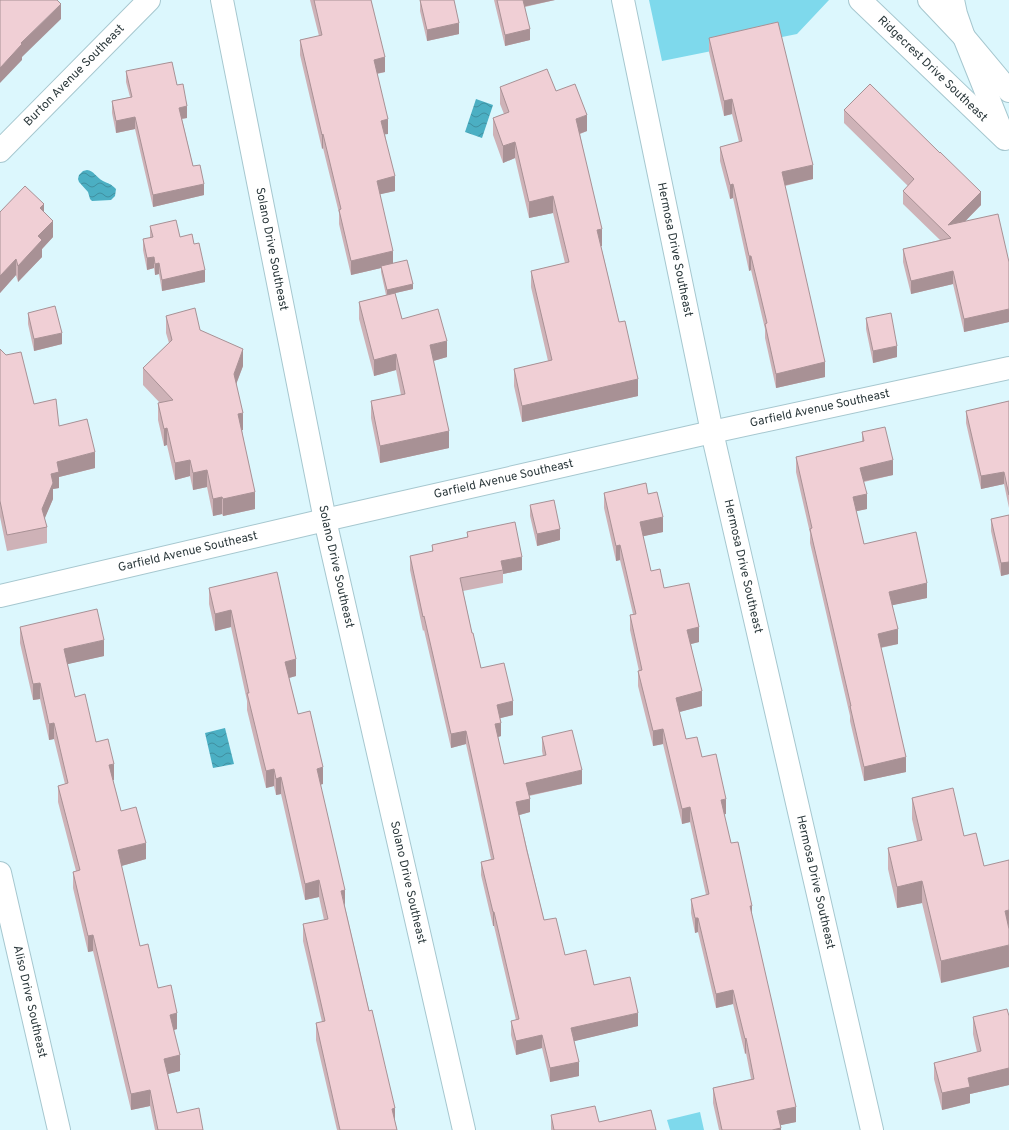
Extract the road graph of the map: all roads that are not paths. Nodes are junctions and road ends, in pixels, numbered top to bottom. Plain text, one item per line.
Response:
1 (149, 0) edge
2 (222, 0) edge
3 (624, 0) edge
4 (860, 0) edge
5 (929, 0) edge
6 (952, 0) edge
7 (964, 37) junction
8 (1009, 91) edge
9 (1007, 142) edge
10 (0, 151) edge
11 (1009, 368) edge
12 (712, 432) junction
13 (325, 520) junction
14 (0, 596) edge
15 (0, 872) edge
16 (59, 1130) edge
17 (464, 1130) edge
18 (872, 1130) edge

1 - 10 street, Burton Avenue Southeast
2 - 13 street, Solano Drive Southeast
3 - 12 street, Hermosa Drive Southeast
4 - 9 street, Ridgecrest Drive Southeast
5 - 7 street
6 - 7 street
7 - 8 street
7 - 9 street
11 - 12 street, Garfield Avenue Southeast
12 - 13 street, Garfield Avenue Southeast
12 - 18 street, Hermosa Drive Southeast
13 - 14 street, Garfield Avenue Southeast
13 - 17 street, Solano Drive Southeast
15 - 16 street, Aliso Drive Southeast

